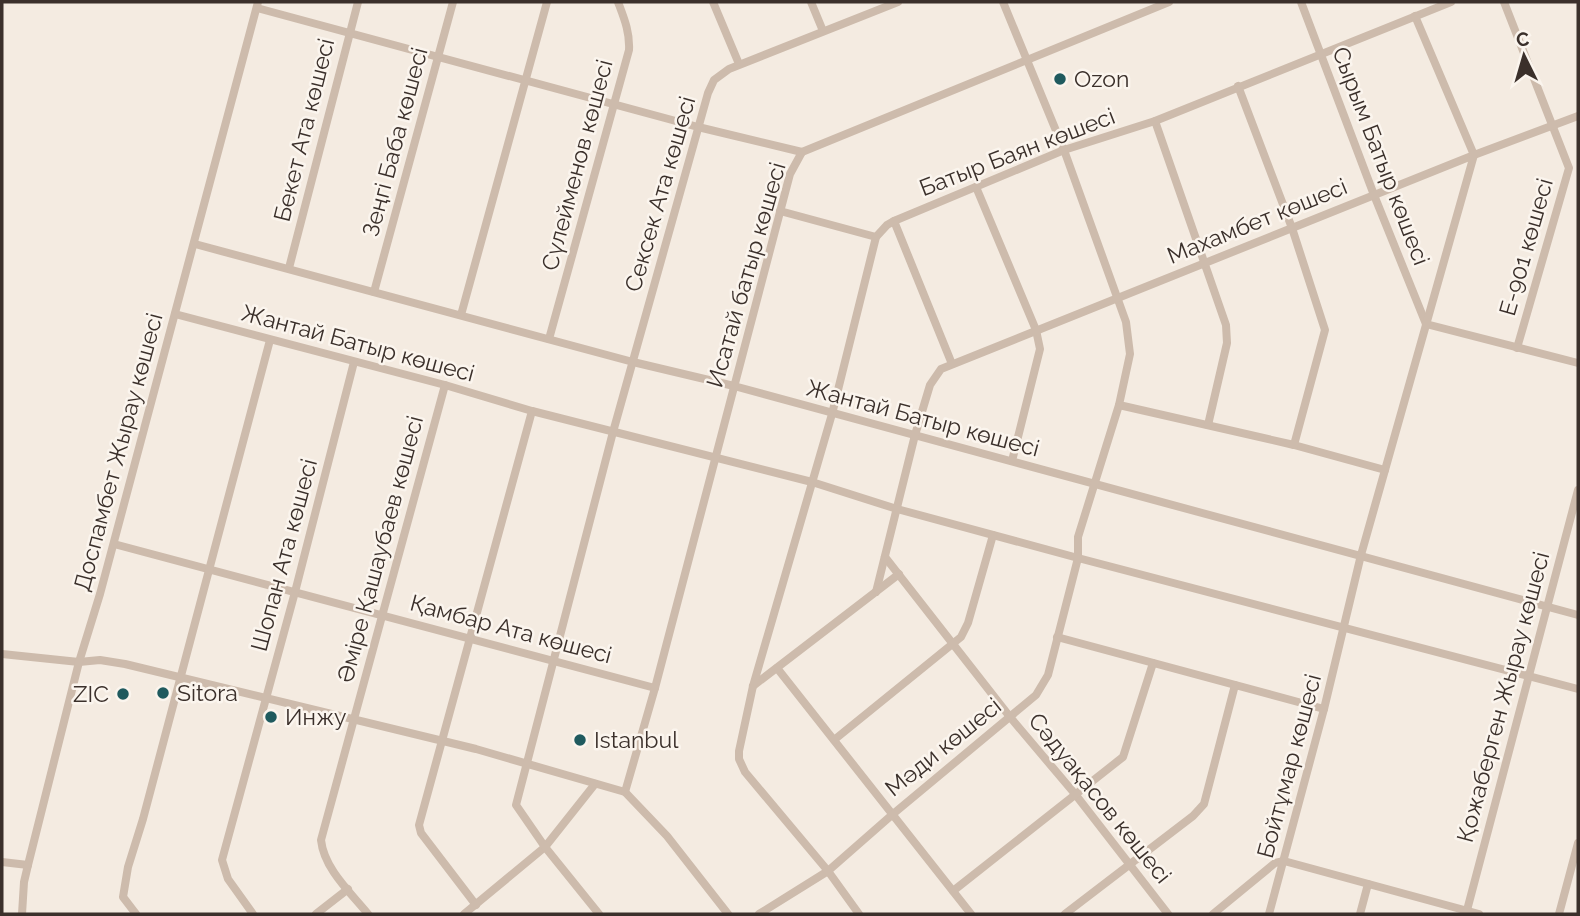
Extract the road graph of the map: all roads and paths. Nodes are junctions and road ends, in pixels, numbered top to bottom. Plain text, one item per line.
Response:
1 (358, 2) edge
2 (453, 2) edge
3 (547, 2) edge
4 (618, 2) edge
5 (713, 2) edge
6 (811, 2) edge
7 (898, 2) edge
8 (1003, 2) edge
9 (1169, 2) edge
10 (1301, 2) edge
11 (1451, 2) edge
12 (1504, 2) edge
13 (258, 5) edge
14 (1415, 16) junction
15 (823, 31) junction
16 (349, 34) junction
17 (1320, 54) junction
18 (438, 57) junction
19 (1028, 60) junction
20 (739, 64) junction
21 (525, 80) junction
22 (1238, 86) junction
23 (613, 104) junction
24 (1578, 116) edge
25 (1155, 121) junction
26 (698, 127) junction
27 (1553, 127) junction
28 (1064, 150) junction
29 (802, 152) junction
30 (1474, 155) junction
31 (1574, 169) edge
32 (976, 187) junction
33 (1374, 195) junction
34 (780, 211) junction
35 (894, 221) junction
36 (1292, 228) junction
37 (876, 237) junction
38 (195, 244) junction
39 (1203, 263) junction
40 (289, 268) junction
41 (374, 292) junction
42 (1117, 299) junction
43 (175, 314) junction
44 (461, 315) junction
45 (1426, 324) junction
46 (1036, 330) junction
47 (549, 339) junction
48 (270, 340) junction
49 (1517, 348) junction
50 (354, 362) junction
51 (633, 362) junction
52 (1578, 363) edge
53 (952, 364) junction
54 (446, 385) junction
55 (734, 386) junction
56 (1119, 405) junction
57 (532, 411) junction
58 (832, 414) junction
59 (1208, 425) junction
60 (613, 432) junction
61 (915, 435) junction
62 (1294, 445) junction
63 (716, 456) junction
64 (1012, 461) junction
65 (1385, 470) junction
66 (812, 482) junction
67 (1094, 485) junction
68 (1578, 491) edge
69 (897, 509) junction
70 (993, 535) junction
71 (114, 544) junction
72 (1361, 555) junction
73 (885, 557) junction
74 (1077, 558) junction
75 (210, 569) junction
76 (899, 574) junction
77 (295, 592) junction
78 (876, 592) junction
79 (1548, 607) junction
80 (382, 615) junction
81 (1578, 615) edge
82 (1346, 627) junction
83 (470, 638) junction
84 (1057, 638) junction
85 (954, 645) junction
86 (2, 654) edge
87 (555, 661) junction
88 (79, 662) junction
89 (1153, 663) junction
90 (777, 668) junction
91 (1529, 676) junction
92 (179, 677) junction
93 (1235, 685) junction
94 (753, 686) junction
95 (655, 688) junction
96 (1578, 689) edge
97 (265, 697) junction
98 (1324, 709) junction
99 (1010, 717) junction
100 (354, 719) junction
101 (834, 740) junction
102 (442, 741) junction
103 (528, 763) junction
104 (595, 784) junction
105 (625, 792) junction
106 (1075, 794) junction
107 (893, 814) junction
108 (1578, 843) edge
109 (545, 847) junction
110 (1284, 861) junction
111 (2, 862) edge
112 (28, 864) junction
113 (1130, 865) junction
114 (828, 871) junction
115 (1368, 884) junction
116 (348, 889) junction
117 (953, 891) junction
118 (476, 905) junction
119 (1467, 913) edge
120 (22, 914) edge
121 (136, 914) edge
122 (253, 914) edge
123 (316, 914) edge
124 (368, 914) edge
125 (464, 914) edge
126 (599, 914) edge
127 (728, 914) edge
128 (759, 914) edge
129 (859, 914) edge
130 (971, 914) edge
131 (1065, 914) edge
132 (1168, 914) edge
133 (1213, 914) edge
134 (1269, 914) edge
135 (1360, 914) edge
136 (1479, 914) edge
137 (1559, 914) edge

1 - 16 street, Бекет Ата көшесі
2 - 18 street, Зеңгі Баба көшесі
3 - 21 street
4 - 23 street, Сүлейменов көшесі
5 - 20 street
6 - 15 street
7 - 15 street, Сексек Ата көшесі
8 - 19 street
9 - 19 street, Исатай батыр көшесі
10 - 17 street, Сырым Батыр көшесі
11 - 14 street, Батыр Баян көшесі
12 - 27 street, Е-901 көшесі
13 - 16 street
13 - 38 street, Доспамбет Жырау көшесі
14 - 17 street, Батыр Баян көшесі
14 - 30 street
15 - 20 street, Сексек Ата көшесі
16 - 18 street
16 - 40 street, Бекет Ата көшесі
17 - 22 street, Батыр Баян көшесі
17 - 33 street, Сырым Батыр көшесі
18 - 21 street
18 - 41 street, Зеңгі Баба көшесі
19 - 28 street
19 - 29 street, Исатай батыр көшесі
20 - 26 street, Сексек Ата көшесі
21 - 23 street
21 - 44 street
22 - 25 street, Батыр Баян көшесі
22 - 36 street
23 - 26 street
23 - 47 street, Сүлейменов көшесі
24 - 27 street, Махамбет көшесі
25 - 28 street, Батыр Баян көшесі
25 - 39 street
26 - 29 street
26 - 51 street, Сексек Ата көшесі
27 - 30 street, Махамбет көшесі
27 - 31 street, Е-901 көшесі
28 - 32 street, Батыр Баян көшесі
28 - 42 street
29 - 34 street, Исатай батыр көшесі
30 - 33 street, Махамбет көшесі
30 - 45 street
31 - 49 street, Е-901 көшесі
32 - 35 street, Батыр Баян көшесі
32 - 46 street
33 - 36 street, Махамбет көшесі
33 - 45 street, Сырым Батыр көшесі
34 - 37 street
34 - 55 street, Исатай батыр көшесі
35 - 37 street, Батыр Баян көшесі
35 - 53 street
36 - 39 street, Махамбет көшесі
36 - 62 street
37 - 58 street
38 - 40 street, Жантай Батыр көшесі
38 - 43 street, Доспамбет Жырау көшесі
39 - 42 street, Махамбет көшесі
39 - 59 street
40 - 41 street, Жантай Батыр көшесі
41 - 44 street, Жантай Батыр көшесі
42 - 46 street, Махамбет көшесі
42 - 56 street
43 - 48 street, Жантай Батыр көшесі
43 - 71 street, Доспамбет Жырау көшесі
44 - 47 street, Жантай Батыр көшесі
45 - 49 street
45 - 65 street, Бойтұмар көшесі
46 - 53 street, Махамбет көшесі
46 - 64 street
47 - 51 street, Жантай Батыр көшесі
48 - 50 street, Жантай Батыр көшесі
48 - 75 street
49 - 52 street
50 - 54 street, Жантай Батыр көшесі
50 - 77 street, Шопан Ата көшесі
51 - 55 street, Жантай Батыр көшесі
51 - 60 street, Сексек Ата көшесі
53 - 61 street
54 - 57 street, Жантай Батыр көшесі
54 - 80 street, Әміре Қашаубаев көшесі
55 - 58 street, Жантай Батыр көшесі
55 - 63 street, Исатай батыр көшесі
56 - 59 street
56 - 67 street, Мәди көшесі
57 - 60 street, Жантай Батыр көшесі
57 - 83 street
58 - 61 street, Жантай Батыр көшесі
58 - 66 street
59 - 62 street
60 - 63 street, Жантай Батыр көшесі
60 - 87 street, Сексек Ата көшесі
61 - 64 street, Жантай Батыр көшесі
61 - 69 street
62 - 65 street
63 - 66 street, Жантай Батыр көшесі
63 - 95 street, Исатай батыр көшесі
64 - 67 street, Жантай Батыр көшесі
65 - 72 street, Бойтұмар көшесі
66 - 69 street, Жантай Батыр көшесі
66 - 94 street
67 - 72 street, Жантай Батыр көшесі
67 - 74 street, Мәди көшесі
68 - 79 street, Қожаберген Жырау көшесі
69 - 70 street, Жантай Батыр көшесі
69 - 73 street
70 - 74 street, Жантай Батыр көшесі
70 - 85 street
71 - 75 street, Қамбар Ата көшесі
71 - 88 street, Доспамбет Жырау көшесі
72 - 79 street, Жантай Батыр көшесі
72 - 82 street, Бойтұмар көшесі
73 - 76 street, Сәдуақасов көшесі
73 - 78 street
74 - 82 street, Жантай Батыр көшесі
74 - 84 street, Мәди көшесі
75 - 77 street, Қамбар Ата көшесі
75 - 92 street
76 - 78 street
76 - 85 street, Сәдуақасов көшесі
77 - 80 street, Қамбар Ата көшесі
77 - 97 street, Шопан Ата көшесі
78 - 90 street
79 - 81 street, Жантай Батыр көшесі
79 - 91 street, Қожаберген Жырау көшесі
80 - 83 street, Қамбар Ата көшесі
80 - 100 street, Әміре Қашаубаев көшесі
82 - 91 street, Жантай Батыр көшесі
82 - 98 street, Бойтұмар көшесі
83 - 87 street, Қамбар Ата көшесі
83 - 102 street
84 - 89 street
84 - 99 street, Мәди көшесі
85 - 99 street, Сәдуақасов көшесі
85 - 101 street
86 - 88 street
87 - 95 street, Қамбар Ата көшесі
87 - 103 street, Сексек Ата көшесі
88 - 92 street
88 - 112 street, Доспамбет Жырау көшесі
89 - 93 street
89 - 106 street
90 - 94 street
90 - 101 street
91 - 96 street
91 - 119 street, Қожаберген Жырау көшесі
92 - 97 street
92 - 121 street
93 - 98 street
93 - 113 street
94 - 114 street
95 - 105 street, Исатай батыр көшесі
97 - 100 street
97 - 122 street, Шопан Ата көшесі
98 - 110 street, Бойтұмар көшесі
99 - 106 street, Сәдуақасов көшесі
99 - 107 street, Мәди көшесі
100 - 102 street
100 - 116 street, Әміре Қашаубаев көшесі
101 - 107 street
102 - 103 street
102 - 118 street
103 - 104 street
103 - 109 street, Сексек Ата көшесі
104 - 105 street
104 - 109 street
105 - 127 street
106 - 113 street, Сәдуақасов көшесі
106 - 117 street
107 - 114 street, Мәди көшесі
107 - 117 street
108 - 137 street
109 - 118 street
109 - 126 street
110 - 115 street
110 - 133 street
110 - 134 street, Бойтұмар көшесі
111 - 112 street
112 - 120 street, Доспамбет Жырау көшесі
113 - 131 street
113 - 132 street, Сәдуақасов көшесі
114 - 128 street, Мәди көшесі
114 - 129 street
115 - 119 street
115 - 135 street
116 - 123 street
116 - 124 street, Әміре Қашаубаев көшесі
117 - 130 street
118 - 125 street
119 - 136 street

